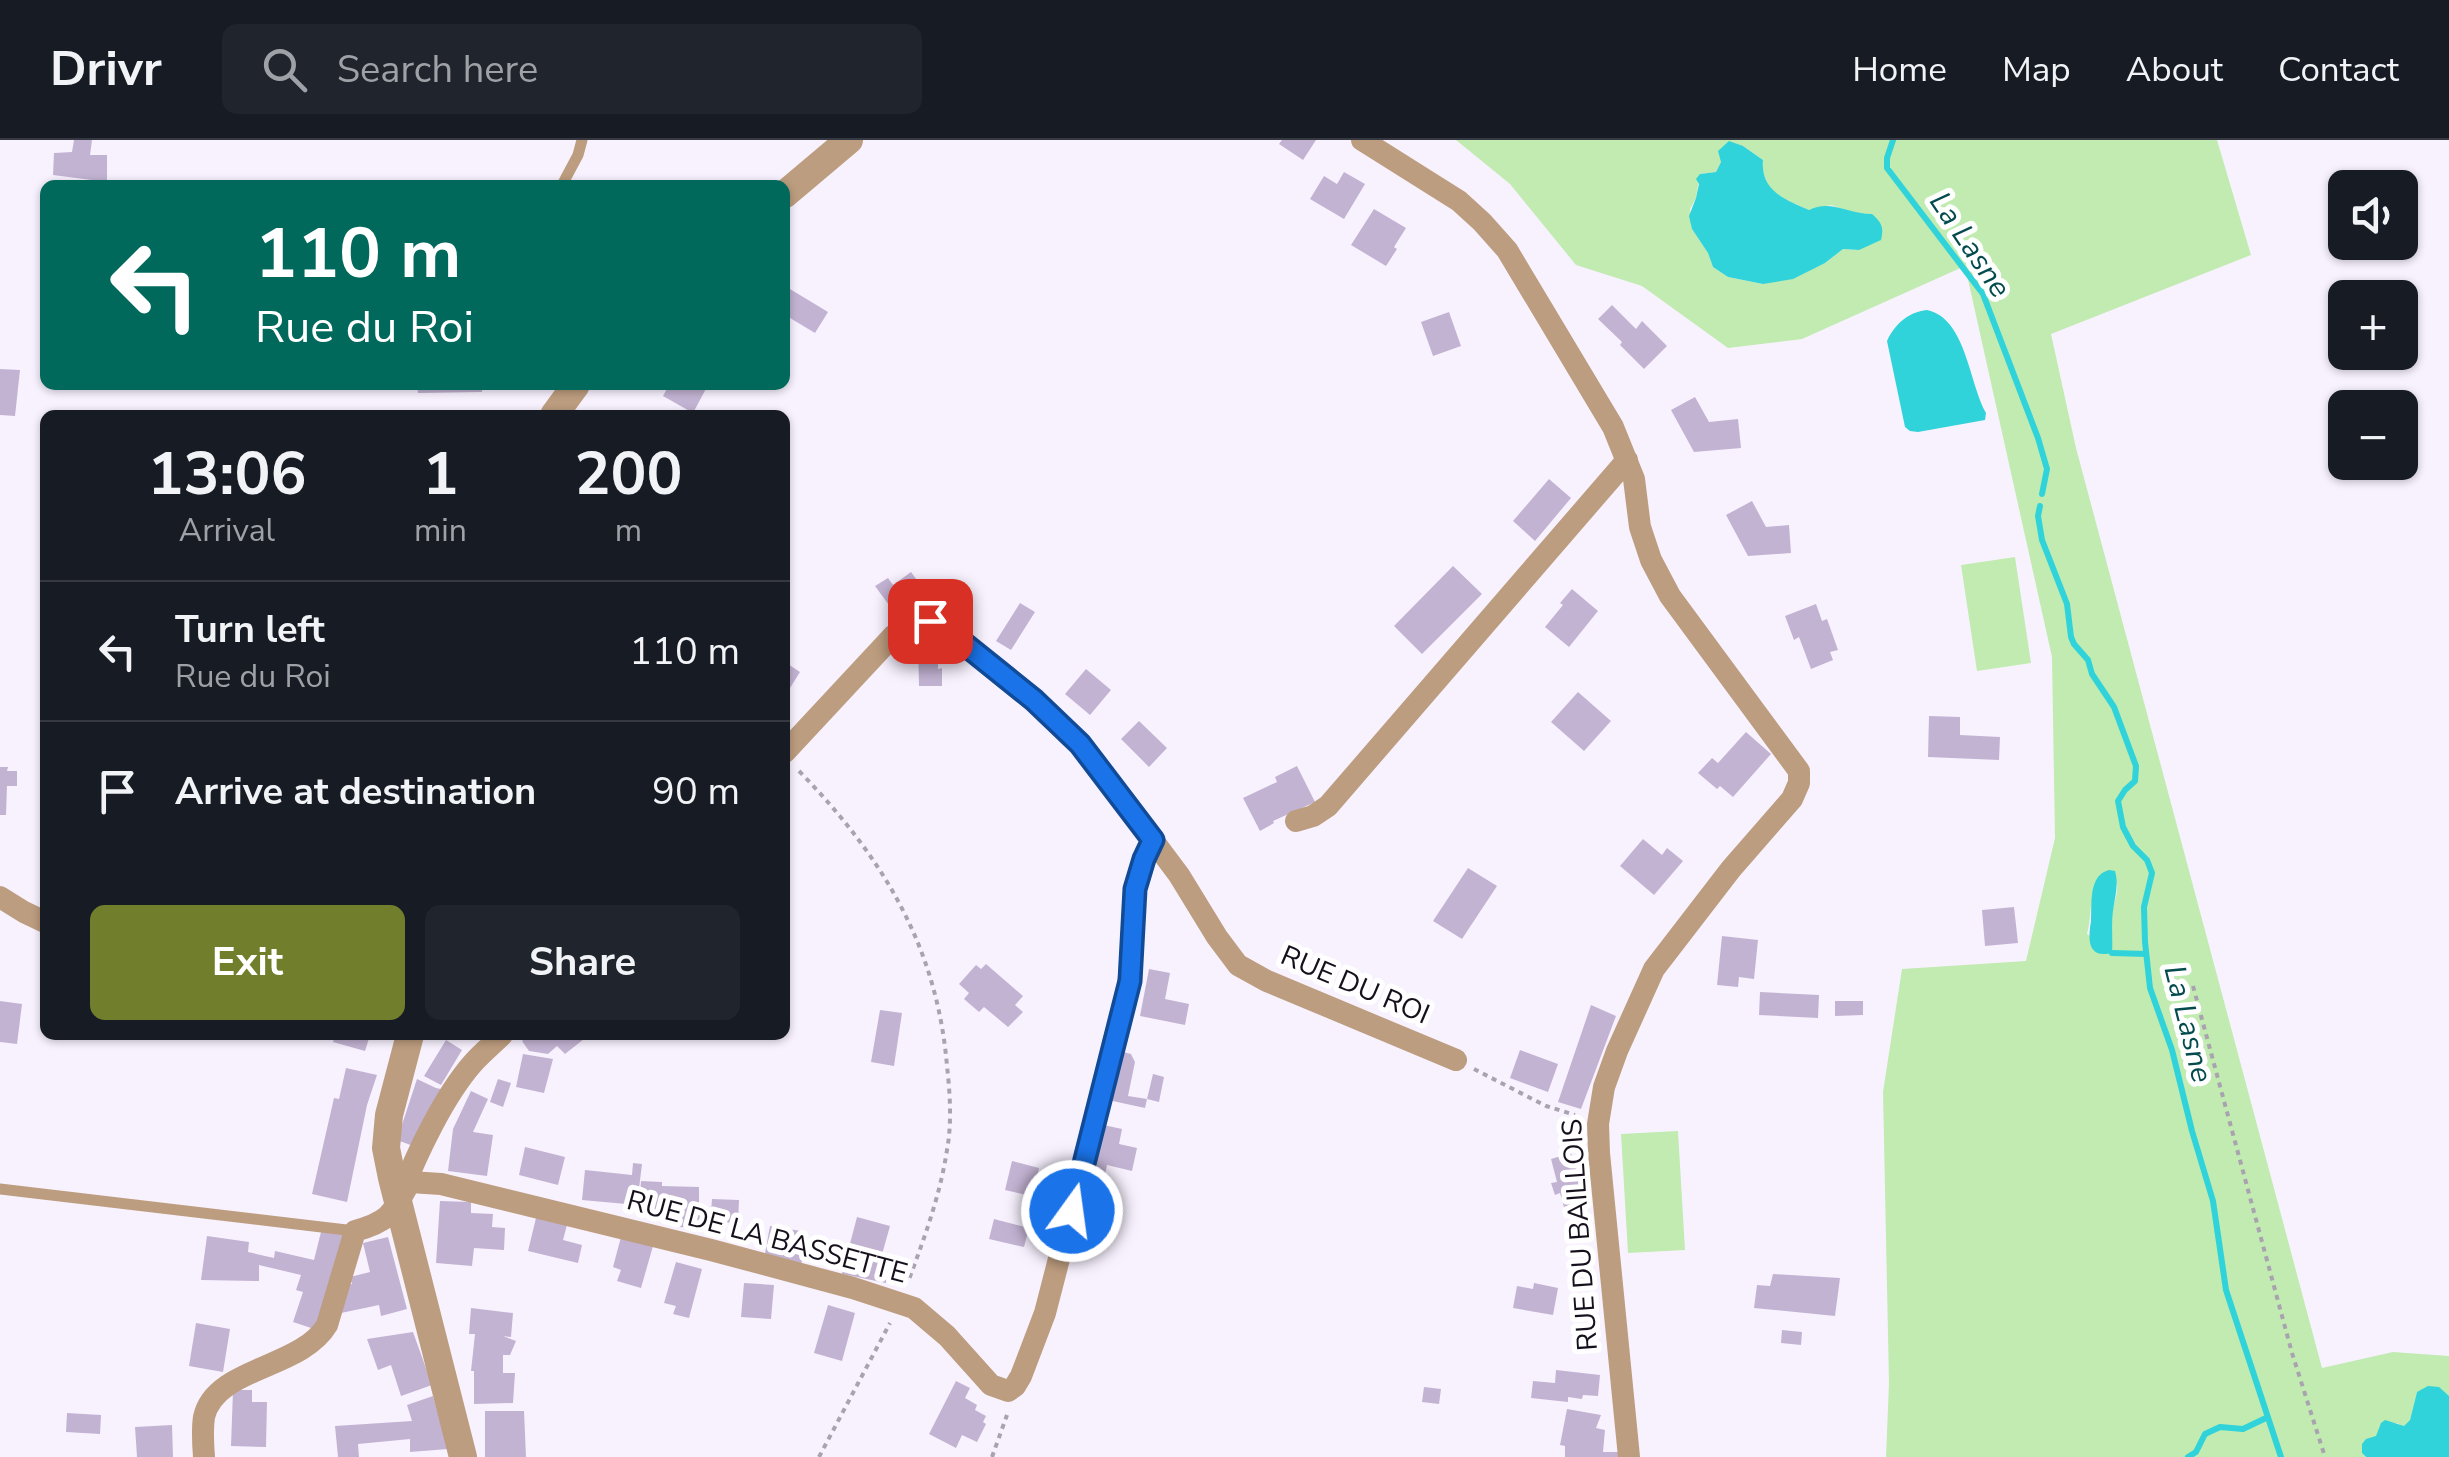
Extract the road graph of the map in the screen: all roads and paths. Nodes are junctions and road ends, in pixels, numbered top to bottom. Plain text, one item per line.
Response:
1 (582, 140) edge
2 (849, 140) edge
3 (1362, 140) edge
4 (565, 180) edge
5 (790, 190) edge
6 (1627, 460) junction
7 (792, 762) edge
8 (1296, 821) dead end
9 (1153, 840) junction
10 (0, 898) edge
11 (40, 919) edge
12 (2193, 986) dead end
13 (409, 1040) edge
14 (497, 1040) edge
15 (1456, 1060) joint
16 (1598, 1124) junction
17 (0, 1189) edge
18 (398, 1202) junction
19 (355, 1230) junction
20 (900, 1303) junction
21 (1008, 1391) junction
22 (204, 1457) edge
23 (463, 1457) edge
24 (819, 1457) edge
25 (992, 1457) edge
26 (1630, 1457) edge
27 (2325, 1457) edge

1 - 4 lane
2 - 5 street
3 - 6 street, RUE DU BAILLOIS
6 - 8 street
6 - 16 street, RUE DU BAILLOIS
7 - 9 street, RUE DU ROI
7 - 20 path
9 - 15 street, RUE DU ROI
9 - 21 street
10 - 11 street
12 - 27 path
13 - 18 street
14 - 18 street
15 - 16 path
16 - 26 street, RUE DU BAILLOIS
17 - 19 lane
18 - 19 street
18 - 20 street, RUE DE LA BASSETTE
18 - 23 street
19 - 22 street
20 - 21 street, RUE DE LA BASSETTE
20 - 24 path
21 - 25 path

